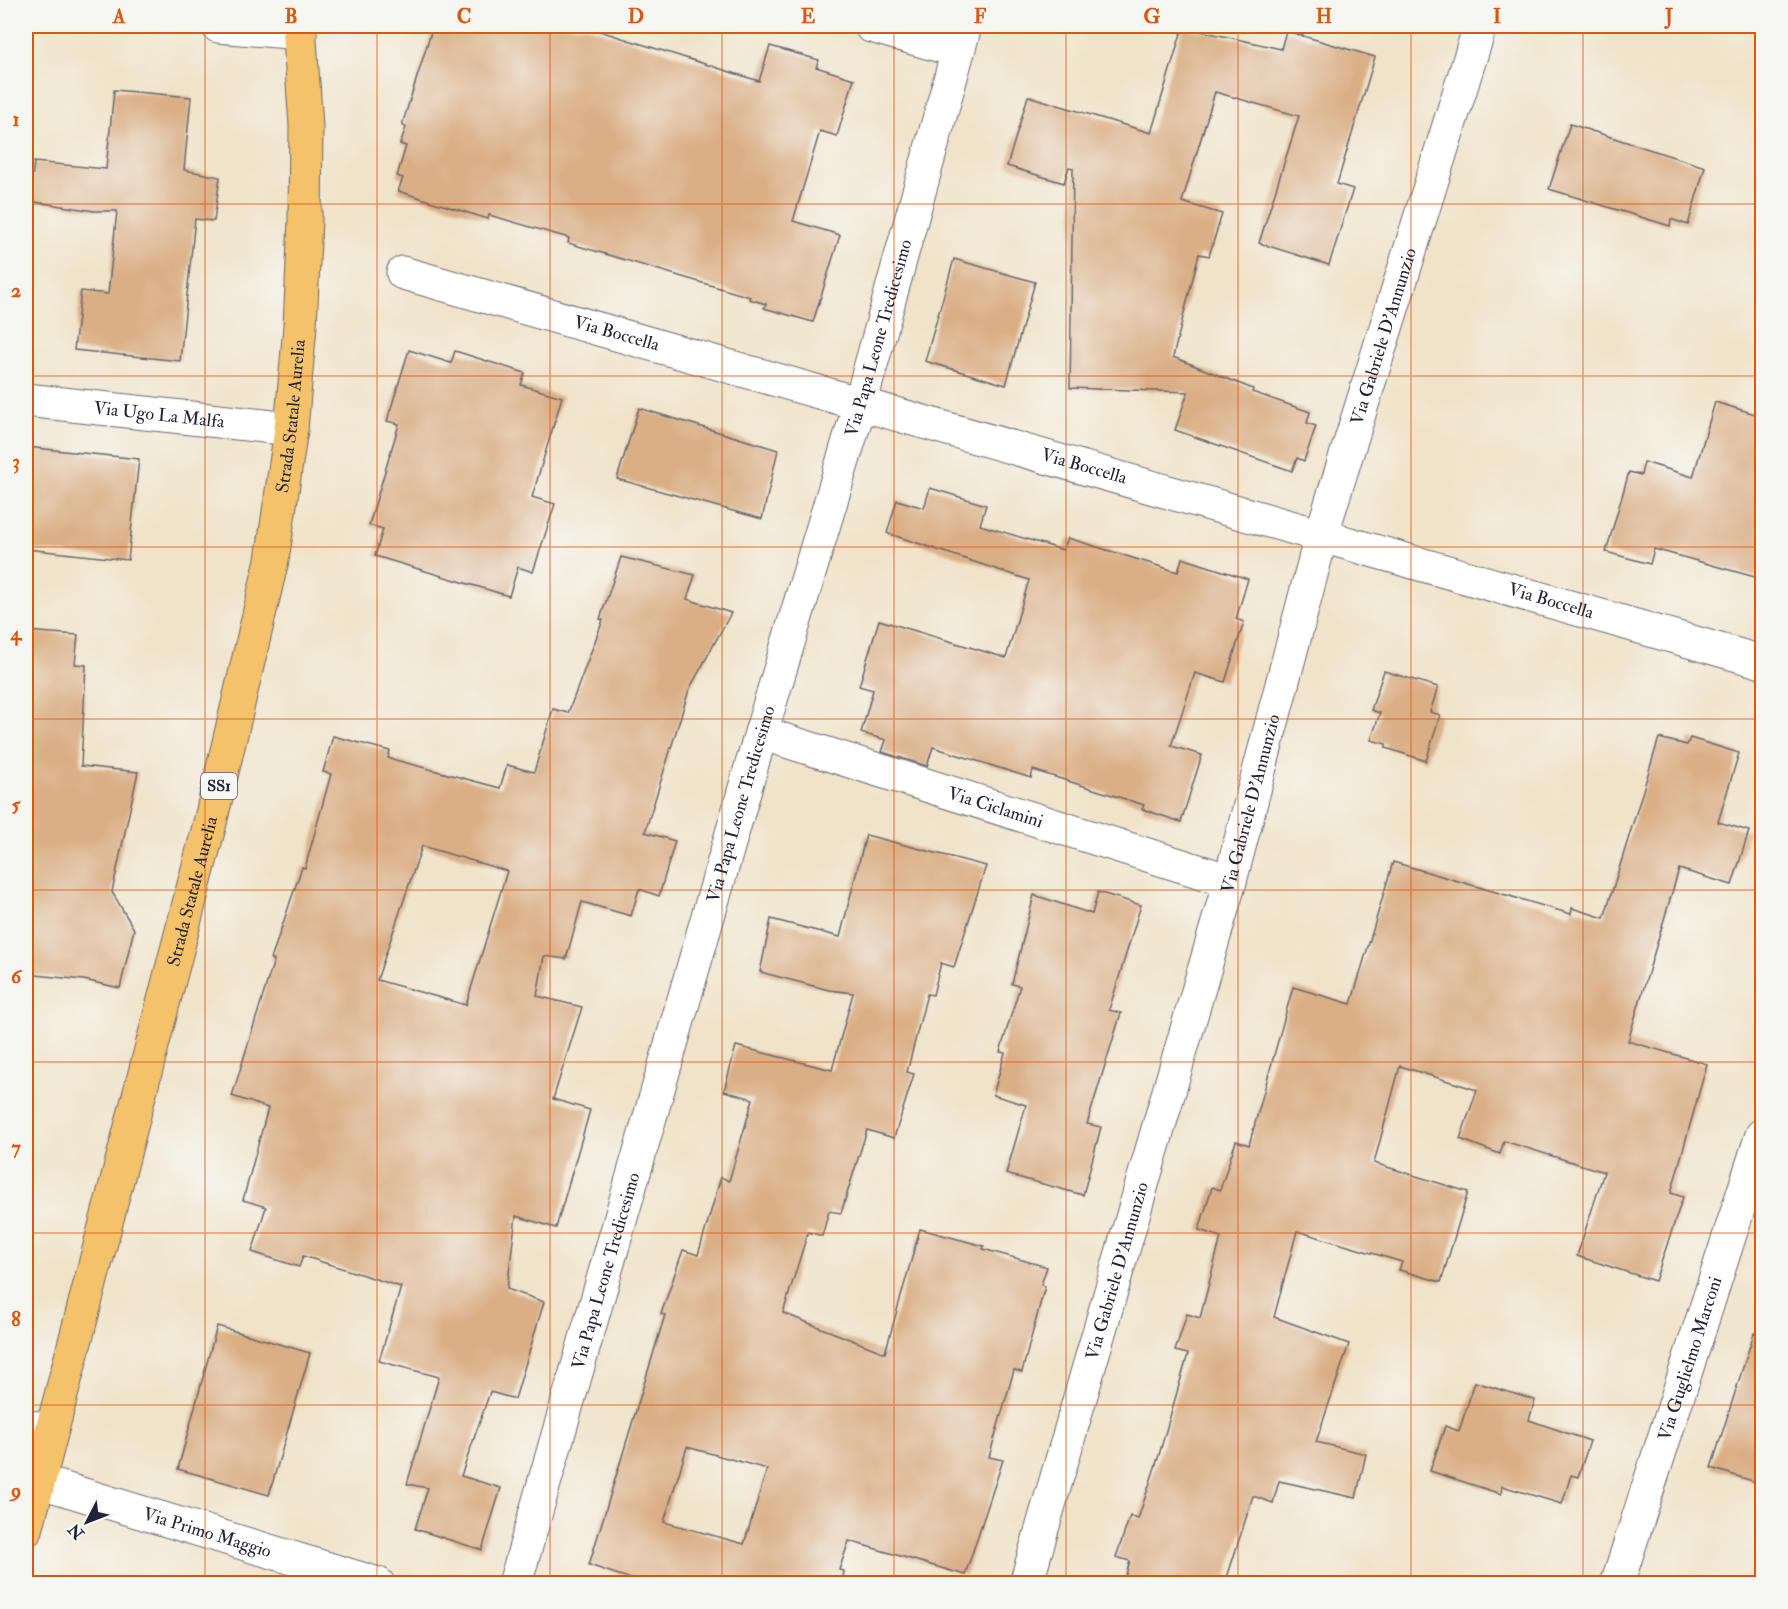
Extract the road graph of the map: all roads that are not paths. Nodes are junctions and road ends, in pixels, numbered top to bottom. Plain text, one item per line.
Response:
1 (218, 26) edge
2 (871, 26) edge
3 (1480, 26) edge
4 (299, 29) edge
5 (961, 38) edge
6 (403, 273) dead end
7 (26, 400) edge
8 (861, 401) junction
9 (291, 429) junction
10 (1322, 533) junction
11 (1762, 662) edge
12 (761, 733) junction
13 (1230, 881) junction
14 (1762, 1135) edge
15 (38, 1428) edge
16 (38, 1480) junction
17 (26, 1530) edge
18 (378, 1584) edge
19 (515, 1584) edge
20 (1026, 1584) edge
21 (1617, 1584) edge

1 - 4 street
2 - 5 street
3 - 10 street, Via Gabriele D'Annunzio
4 - 9 main road, Strada Statale Aurelia / SS1
5 - 8 street, Via Papa Leone Tredicesimo
6 - 8 street, Via Boccella
7 - 9 street, Via Ugo La Malfa
8 - 10 street, Via Boccella
8 - 12 street, Via Papa Leone Tredicesimo
9 - 15 main road, Strada Statale Aurelia / SS1
10 - 11 street, Via Boccella
10 - 13 street, Via Gabriele D'Annunzio
12 - 13 street, Via Ciclamini
12 - 19 street, Via Papa Leone Tredicesimo
13 - 20 street, Via Gabriele D'Annunzio
14 - 21 street, Via Guglielmo Marconi
15 - 16 main road, Strada Statale Aurelia / SS1
16 - 17 main road, Strada Statale Aurelia / SS1
16 - 18 street, Via Primo Maggio

